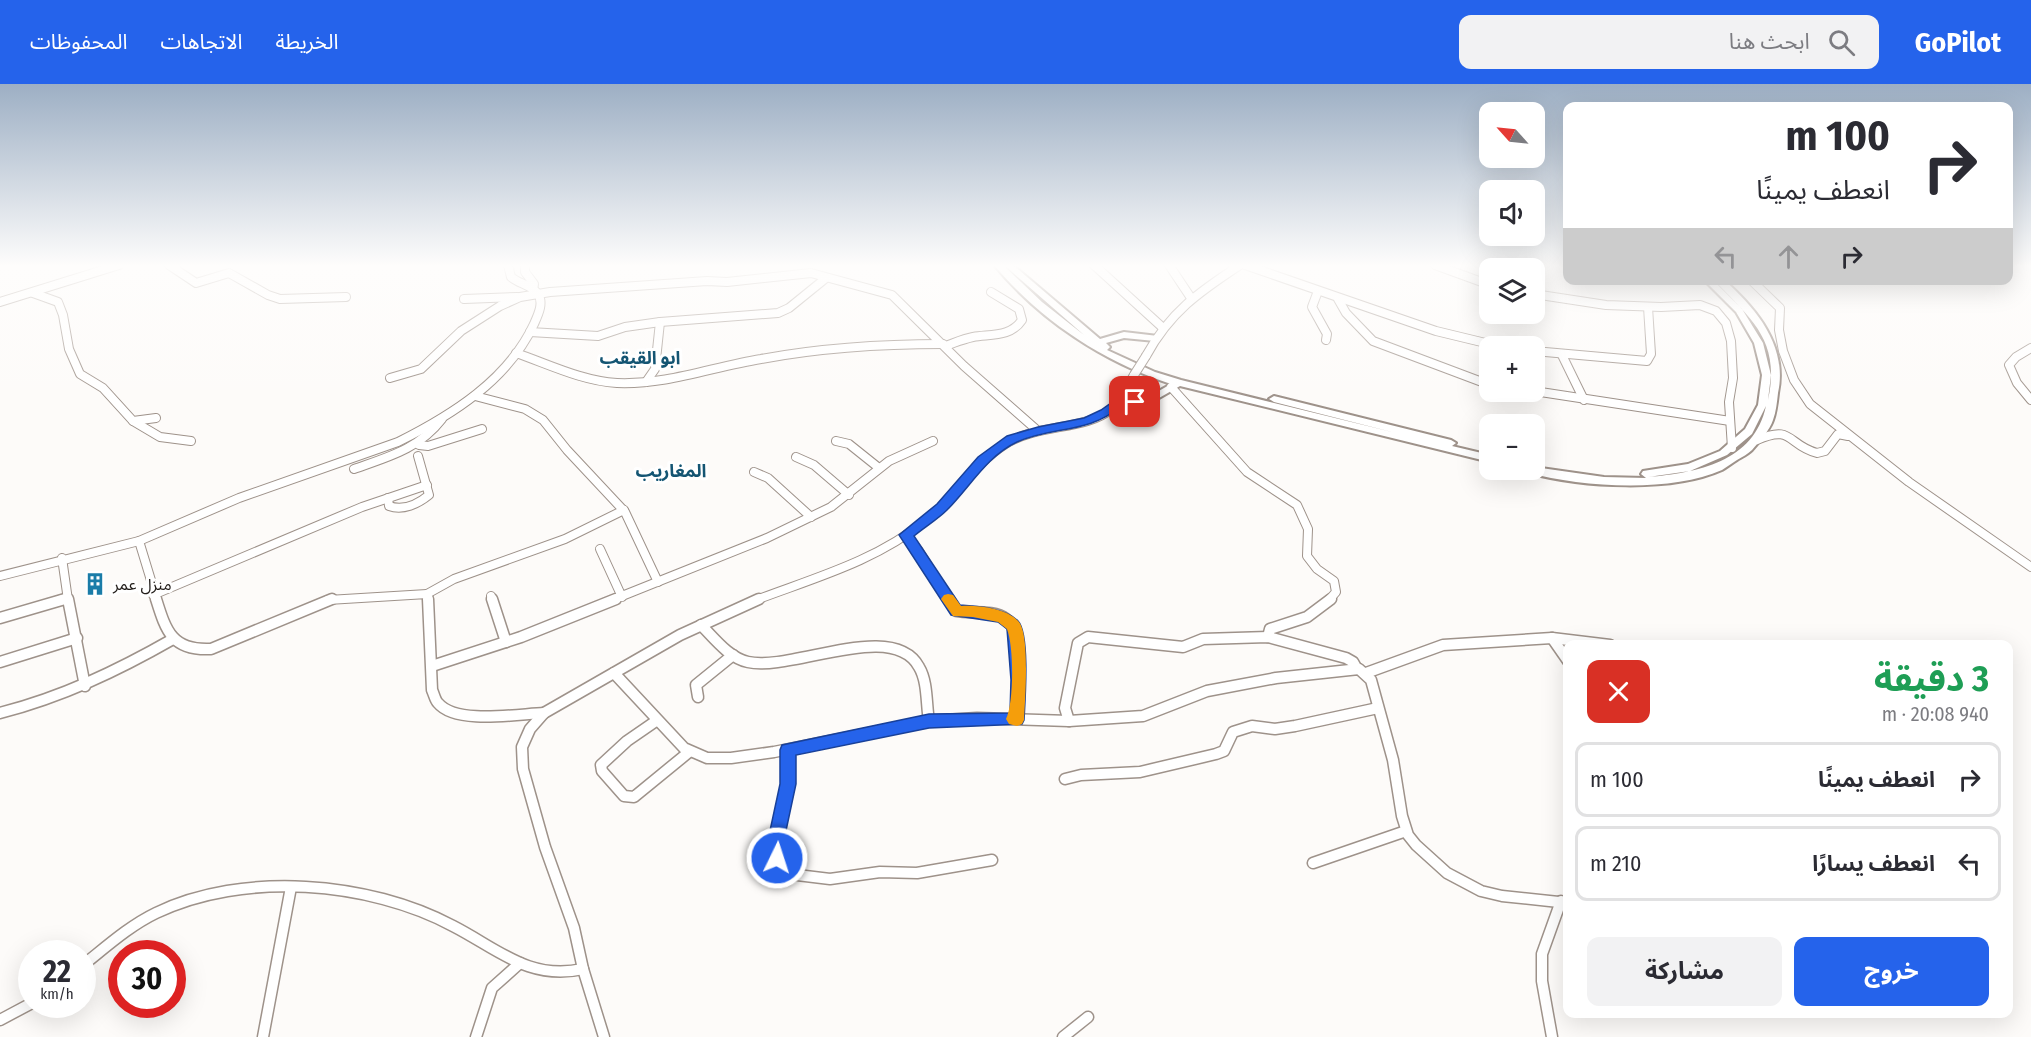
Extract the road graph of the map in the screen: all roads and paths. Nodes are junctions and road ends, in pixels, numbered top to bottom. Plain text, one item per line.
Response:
1 (61, 309) edge
2 (495, 309) edge
3 (540, 309) edge
4 (786, 309) edge
5 (908, 309) edge
6 (1019, 309) edge
7 (1046, 309) edge
8 (1060, 309) edge
9 (1143, 309) edge
10 (1178, 309) edge
11 (1313, 309) edge
12 (1344, 309) edge
13 (1372, 309) edge
14 (1648, 309) edge
15 (1712, 309) edge
16 (1739, 309) edge
17 (1749, 309) edge
18 (1780, 309) edge
19 (660, 322) junction
20 (1162, 327) junction
21 (1764, 331) junction
22 (530, 332) junction
23 (1779, 333) junction
24 (1114, 338) junction
25 (1155, 338) junction
26 (1326, 340) dead end
27 (1479, 341) edge
28 (1098, 342) junction
29 (944, 345) junction
30 (2031, 348) edge
31 (1114, 351) junction
32 (516, 353) junction
33 (1545, 353) edge
34 (1562, 355) junction
35 (1154, 376) junction
36 (390, 378) dead end
37 (1479, 381) edge
38 (646, 382) junction
39 (1171, 388) junction
40 (1545, 394) edge
41 (475, 396) junction
42 (1584, 400) junction
43 (2031, 400) edge
44 (1118, 402) junction
45 (446, 415) junction
46 (156, 418) dead end
47 (133, 421) junction
48 (1730, 421) junction
49 (482, 429) dead end
50 (1038, 431) junction
51 (190, 441) dead end
52 (836, 441) dead end
53 (933, 441) dead end
54 (1757, 441) junction
55 (419, 445) junction
56 (1863, 445) junction
57 (1732, 448) junction
58 (1479, 449) edge
59 (418, 456) dead end
60 (796, 457) dead end
61 (1479, 457) edge
62 (1545, 464) edge
63 (879, 468) junction
64 (354, 469) dead end
65 (754, 471) dead end
66 (1545, 472) edge
67 (427, 485) junction
68 (849, 495) junction
69 (388, 498) junction
70 (624, 510) junction
71 (811, 517) junction
72 (906, 535) junction
73 (139, 541) junction
74 (600, 549) dead end
75 (62, 558) junction
76 (2031, 567) edge
77 (0, 576) edge
78 (658, 582) junction
79 (427, 594) junction
80 (153, 595) junction
81 (491, 596) dead end
82 (622, 597) junction
83 (68, 598) junction
84 (0, 618) edge
85 (701, 625) junction
86 (1268, 637) junction
87 (77, 638) junction
88 (1552, 638) junction
89 (173, 639) junction
90 (1569, 640) edge
91 (506, 642) junction
92 (1563, 654) edge
93 (732, 655) junction
94 (0, 662) edge
95 (432, 666) junction
96 (1362, 671) junction
97 (614, 673) junction
98 (85, 686) junction
99 (698, 697) dead end
100 (1378, 708) junction
101 (0, 712) edge
102 (544, 713) junction
103 (1017, 720) junction
104 (656, 721) junction
105 (929, 721) junction
106 (1069, 721) junction
107 (788, 750) junction
108 (689, 752) junction
109 (1065, 779) dead end
110 (1406, 831) junction
111 (992, 860) dead end
112 (1313, 863) dead end
113 (291, 887) junction
114 (1563, 902) edge
115 (1563, 904) edge
116 (96, 955) edge
117 (520, 963) junction
118 (584, 969) junction
119 (18, 1010) edge
120 (1088, 1017) dead end
121 (0, 1020) edge
122 (263, 1037) edge
123 (476, 1037) edge
124 (604, 1037) edge
125 (1063, 1037) edge
126 (1552, 1037) edge

1 - 47 street
2 - 36 street
3 - 22 street
4 - 19 street
5 - 29 street
6 - 29 street
7 - 35 main road
8 - 28 main road
9 - 20 street
10 - 20 street
11 - 26 street
12 - 37 street
13 - 27 street
14 - 34 street
15 - 48 street
16 - 57 main road
17 - 21 main road
18 - 23 street
19 - 22 street
19 - 38 street
20 - 25 street
21 - 23 street
21 - 54 main road
22 - 32 street
23 - 56 street
24 - 25 main road
24 - 28 main road
24 - 31 main road
25 - 44 street, bridge
28 - 31 main road
29 - 38 street
29 - 50 street
30 - 43 street
31 - 58 main road
32 - 38 street
32 - 41 street
33 - 34 street
34 - 42 street
35 - 39 main road
35 - 39 main road
39 - 44 main road
39 - 61 main road
39 - 86 street
40 - 42 street
41 - 45 street
41 - 70 street
42 - 48 street
44 - 50 street
45 - 55 street
45 - 73 street
46 - 47 street
47 - 51 street
48 - 57 street
49 - 55 street
50 - 72 street
52 - 63 street
53 - 63 street
54 - 56 street
54 - 66 main road
55 - 64 street
56 - 76 street
57 - 62 main road
59 - 67 street
60 - 68 street
63 - 68 street
65 - 71 street
67 - 69 street
67 - 69 street
68 - 71 street
69 - 80 street
70 - 78 street
70 - 79 street
71 - 78 street
72 - 85 street
72 - 103 street
73 - 75 street
73 - 80 street
74 - 82 street
75 - 77 street
75 - 83 street
78 - 82 street
79 - 89 street
79 - 95 street
80 - 89 street
81 - 91 street
82 - 91 street
83 - 84 street
83 - 87 street
85 - 93 street
85 - 97 street
86 - 96 street
86 - 106 street
87 - 94 street
87 - 98 street
88 - 90 street
88 - 92 street
88 - 96 street
89 - 98 street
91 - 95 street
93 - 99 street
93 - 105 street
95 - 102 street
96 - 100 street
96 - 106 street
97 - 102 street
97 - 104 street
98 - 101 street
100 - 109 street
100 - 110 street
102 - 118 street
103 - 105 street
103 - 106 street
104 - 108 street
104 - 108 street
105 - 107 street
107 - 108 street
107 - 111 street
110 - 112 street
110 - 114 street
113 - 116 street
113 - 117 street
113 - 122 street
115 - 126 street
117 - 118 street
117 - 123 street
118 - 124 street
119 - 121 street
120 - 125 street

